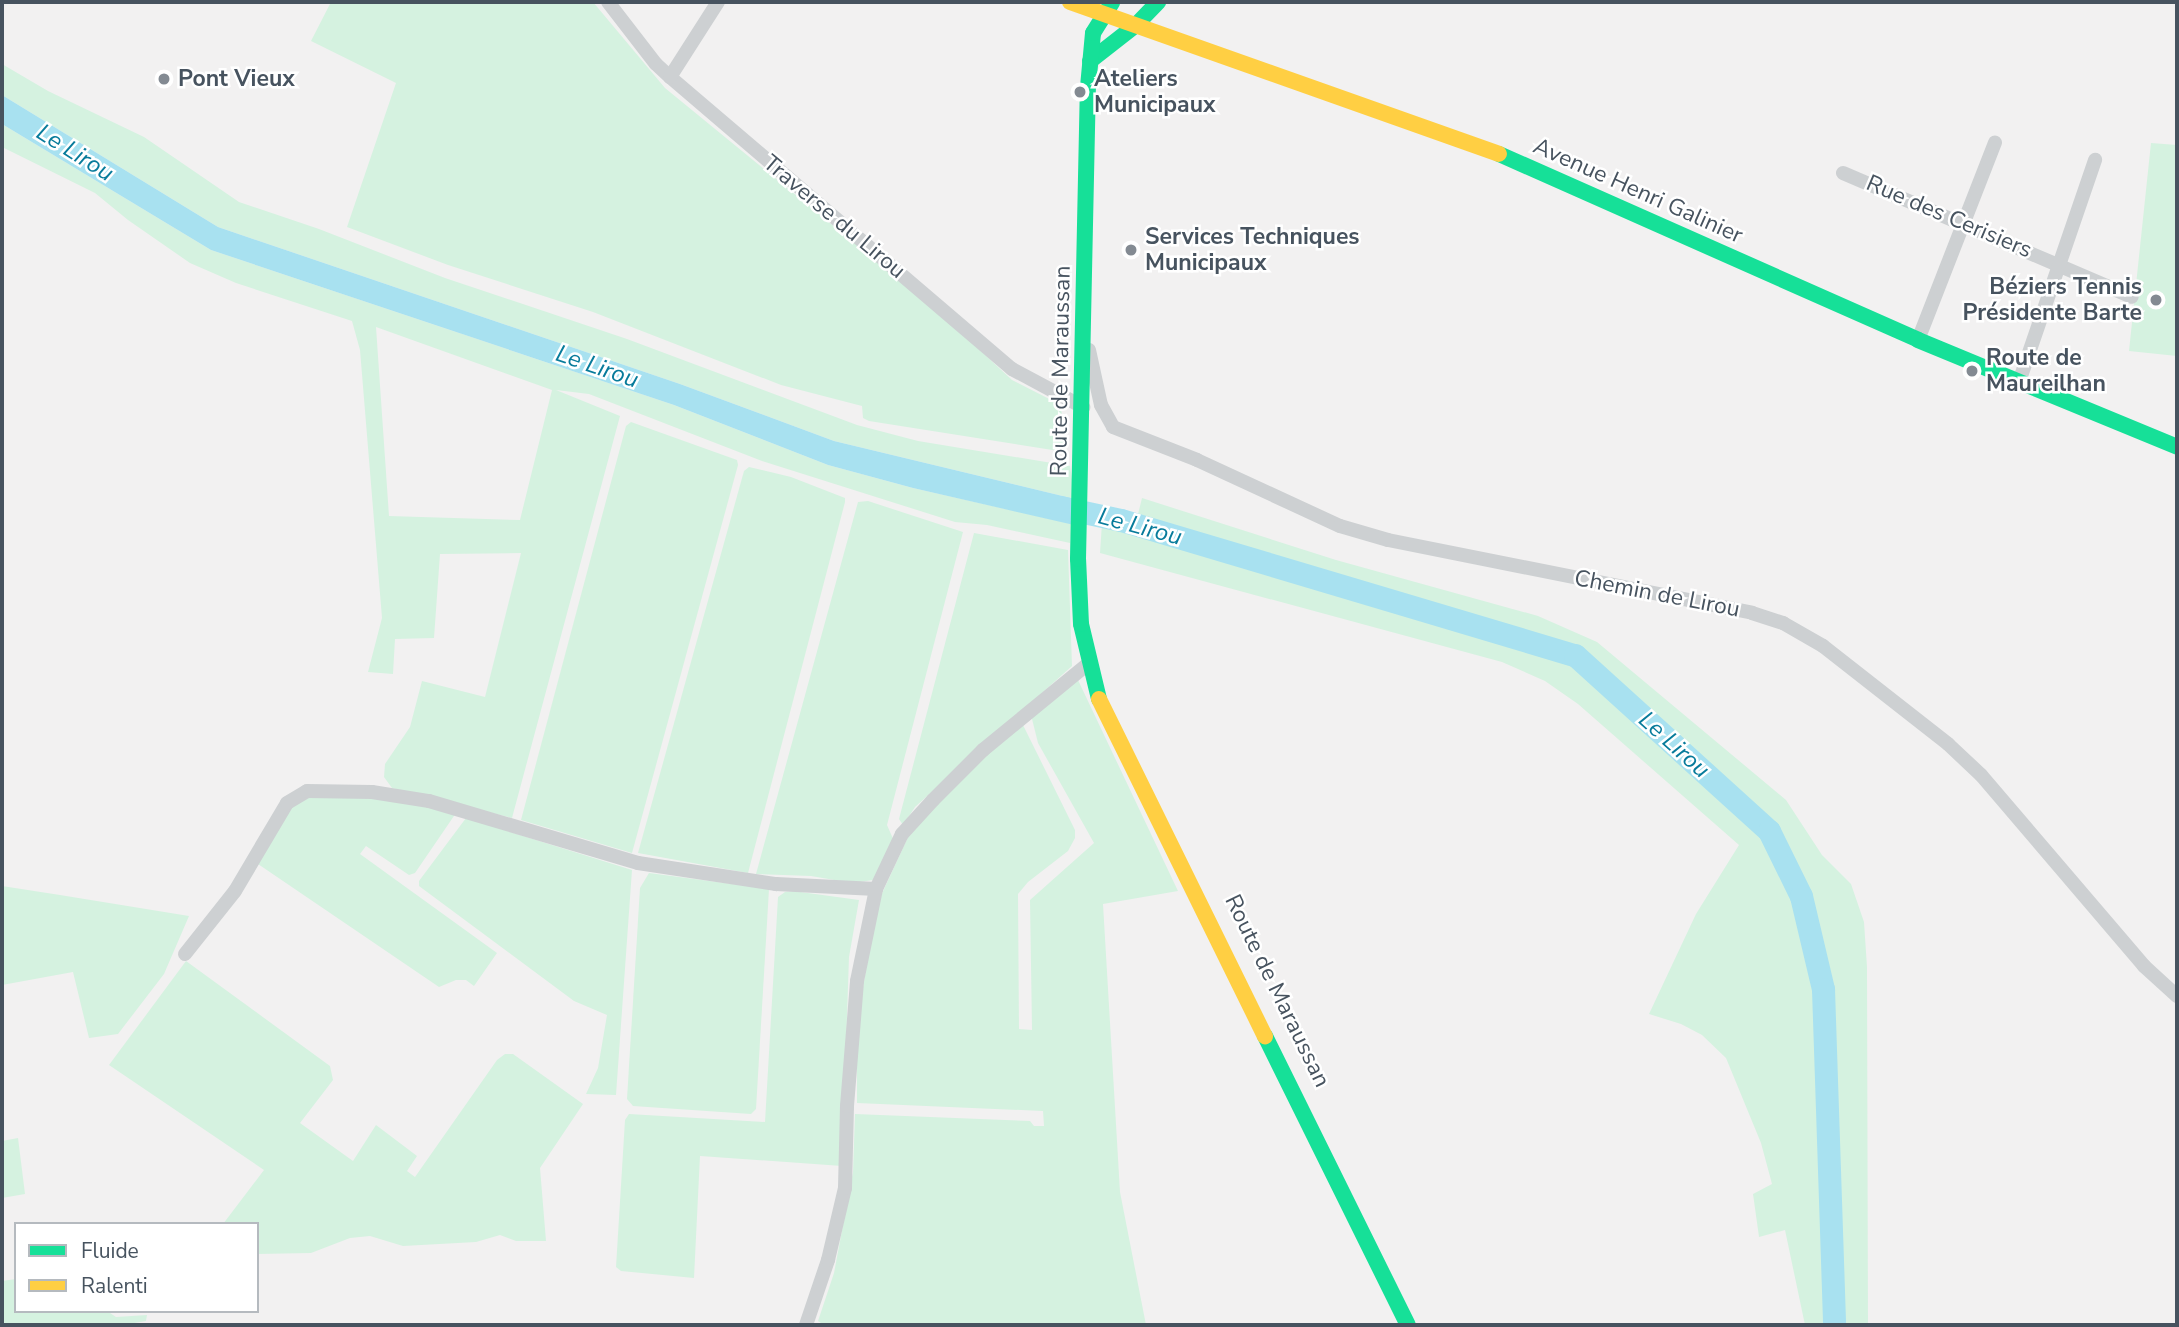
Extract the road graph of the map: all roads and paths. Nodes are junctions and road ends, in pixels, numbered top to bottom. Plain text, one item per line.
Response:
1 (608, 2) edge
2 (718, 2) edge
3 (1070, 2) edge
4 (1158, 2) edge
5 (1107, 8) edge
6 (1136, 25) junction
7 (1090, 61) junction
8 (670, 77) junction
9 (1995, 144) dead end
10 (2095, 160) dead end
11 (1843, 173) dead end
12 (1964, 222) junction
13 (2058, 264) junction
14 (2132, 297) dead end
15 (1084, 328) junction
16 (1919, 340) junction
17 (2019, 382) junction
18 (1083, 407) junction
19 (2177, 447) edge
20 (1089, 663) junction
21 (876, 889) junction
22 (1226, 948) junction
23 (185, 954) dead end
24 (2177, 996) edge
25 (806, 1325) edge
26 (1408, 1325) edge
27 (1416, 1325) edge

1 - 8 street, Traverse du Lirou
2 - 8 street
3 - 5 main road, Avenue Henri Galinier
4 - 6 main road
5 - 6 main road, Avenue Henri Galinier
5 - 7 main road, Route de Maraussan
6 - 7 main road
6 - 16 main road, Avenue Henri Galinier
7 - 15 main road, Route de Maraussan
8 - 18 street, Traverse du Lirou
9 - 12 street
10 - 13 street
11 - 12 street, Rue des Cerisiers
12 - 13 street, Rue des Cerisiers
12 - 16 street
13 - 14 street, Rue des Cerisiers
13 - 17 street
15 - 18 main road, Route de Maraussan
15 - 24 street, Chemin de Lirou
16 - 17 main road, Avenue Henri Galinier
17 - 19 main road, Avenue Henri Galinier
18 - 20 main road, Route de Maraussan
20 - 21 street
20 - 22 main road, Route de Maraussan
21 - 23 street
21 - 25 street
22 - 26 main road, Route de Maraussan
22 - 27 main road, Route de Maraussan

